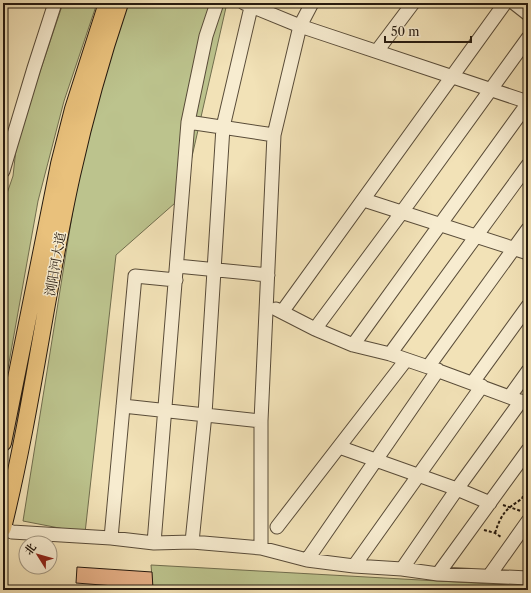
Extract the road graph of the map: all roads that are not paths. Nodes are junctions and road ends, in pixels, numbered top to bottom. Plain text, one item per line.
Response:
1 (55, 3) edge
2 (108, 3) edge
3 (120, 3) edge
4 (217, 3) edge
5 (312, 3) edge
6 (413, 3) edge
7 (505, 3) edge
8 (514, 3) edge
9 (249, 4) edge
10 (528, 14) edge
11 (300, 26) junction
12 (528, 38) edge
13 (377, 52) junction
14 (451, 78) junction
15 (490, 89) junction
16 (528, 102) edge
17 (188, 122) junction
18 (224, 127) junction
19 (274, 135) junction
20 (528, 165) edge
21 (3, 171) edge
22 (364, 200) junction
23 (402, 212) junction
24 (440, 225) junction
25 (528, 229) edge
26 (476, 236) junction
27 (514, 248) junction
28 (528, 253) edge
29 (177, 266) junction
30 (215, 270) junction
31 (268, 275) junction
32 (176, 280) junction
33 (267, 304) junction
34 (528, 306) edge
35 (282, 312) junction
36 (315, 329) junction
37 (353, 345) junction
38 (390, 354) junction
39 (406, 360) junction
40 (433, 369) junction
41 (528, 371) edge
42 (477, 384) junction
43 (520, 400) edge
44 (123, 406) junction
45 (166, 410) junction
46 (205, 414) junction
47 (261, 421) junction
48 (3, 443) edge
49 (339, 448) junction
50 (528, 450) edge
51 (377, 461) junction
52 (418, 476) junction
53 (457, 489) junction
54 (490, 503) junction
55 (525, 516) edge
56 (277, 527) dead end
57 (3, 528) edge
58 (111, 538) junction
59 (192, 542) junction
60 (154, 543) junction
61 (261, 548) junction
62 (306, 560) junction
63 (354, 566) junction
64 (402, 569) junction
65 (438, 574) junction
66 (489, 576) junction
67 (528, 578) edge

1 - 21 street
2 - 48 main road, 浏阳河大道
3 - 57 main road, 浏阳河大道
4 - 17 street
5 - 11 street
6 - 13 street
7 - 14 street
8 - 10 street
9 - 11 street
9 - 18 street
11 - 13 street
11 - 19 street
12 - 15 street
13 - 14 street
14 - 15 street
14 - 22 street
15 - 16 street
15 - 23 street
16 - 24 street
17 - 18 street
17 - 29 street
18 - 19 street
18 - 30 street
19 - 31 street
20 - 26 street
22 - 23 street
22 - 35 street
23 - 24 street
23 - 36 street
24 - 26 street
24 - 37 street
25 - 27 street
26 - 27 street
26 - 38 street
27 - 28 street
27 - 40 street
29 - 30 street
29 - 32 street
30 - 31 street
30 - 46 street
31 - 33 street
32 - 44 street
32 - 45 street
33 - 35 street
33 - 47 street
34 - 42 street
35 - 36 street
36 - 37 street
37 - 38 street
38 - 39 street
39 - 40 street
39 - 49 street
40 - 42 street
40 - 51 street
41 - 43 street
42 - 43 street
42 - 52 street
43 - 53 street
44 - 45 street
44 - 58 street
45 - 46 street
45 - 60 street
46 - 47 street
46 - 59 street
47 - 61 street
49 - 51 street
49 - 56 street
50 - 54 street
51 - 52 street
51 - 62 street
52 - 53 street
52 - 63 street
53 - 54 street
53 - 64 street
54 - 65 street
55 - 66 street
57 - 58 street
58 - 60 street
59 - 60 street
59 - 61 street
61 - 62 street
62 - 63 street
63 - 64 street
64 - 65 street
65 - 66 street
66 - 67 street

